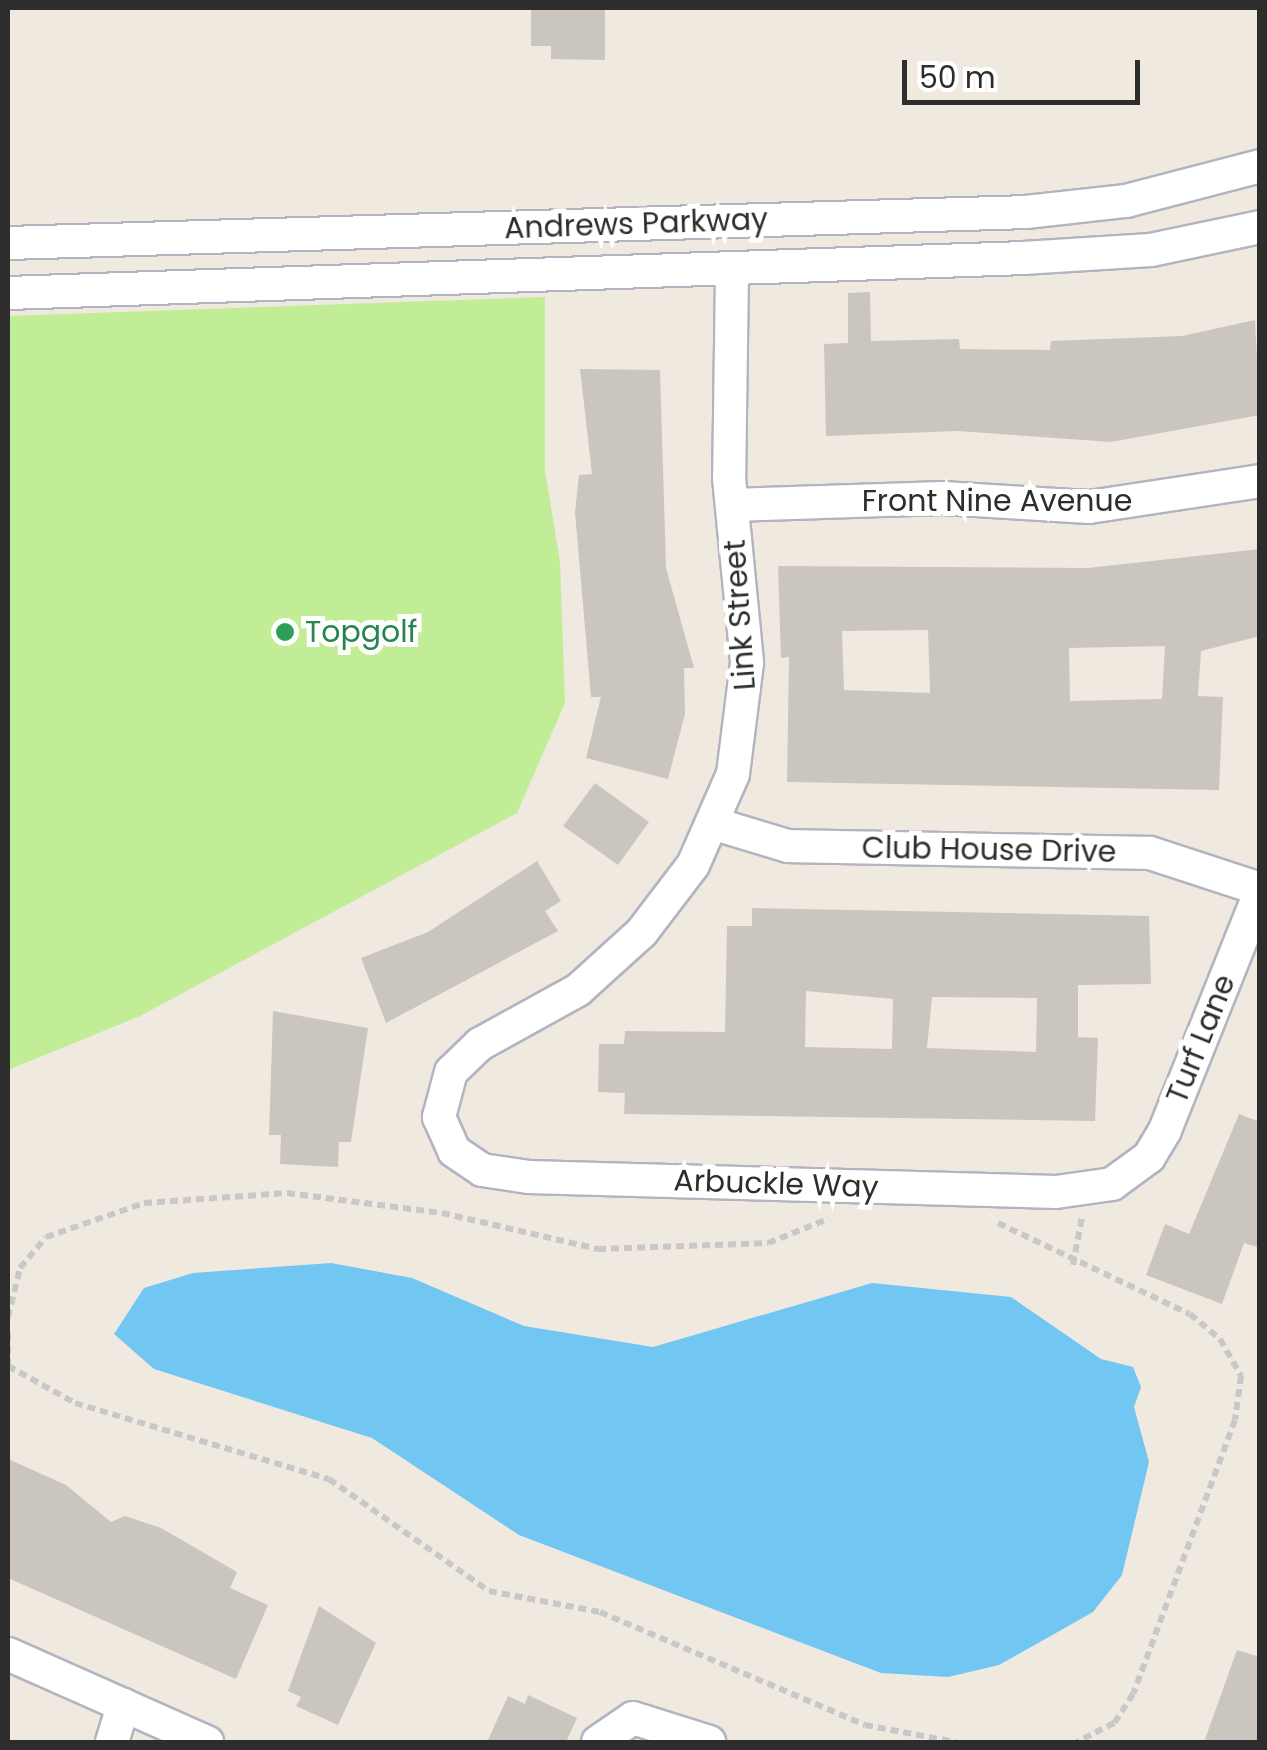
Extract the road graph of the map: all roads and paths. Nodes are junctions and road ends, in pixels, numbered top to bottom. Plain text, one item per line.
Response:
1 (1260, 166) edge
2 (1260, 227) edge
3 (8, 243) edge
4 (732, 272) junction
5 (8, 293) edge
6 (1260, 481) edge
7 (732, 505) junction
8 (715, 824) junction
9 (1260, 891) edge
10 (441, 1129) joint
11 (1128, 1176) joint
12 (1084, 1210) dead end
13 (838, 1215) dead end
14 (993, 1220) dead end
15 (1073, 1265) junction
16 (8, 1316) edge
17 (8, 1333) edge
18 (8, 1366) edge
19 (8, 1654) edge
20 (124, 1706) junction
21 (112, 1742) edge
22 (207, 1742) edge
23 (598, 1742) edge
24 (709, 1742) edge
25 (956, 1742) edge
26 (1077, 1742) edge

1 - 3 street, Andrews Parkway
2 - 4 street, Andrews Parkway
4 - 5 street, Andrews Parkway
4 - 7 street, Link Street
6 - 7 street, Front Nine Avenue
7 - 8 street, Link Street
8 - 9 street, Club House Drive
8 - 10 street, Link Street
9 - 11 street, Turf Lane
10 - 11 street, Arbuckle Way
12 - 15 path
13 - 16 path
14 - 15 path
15 - 26 path
17 - 18 path
18 - 25 path
19 - 20 street
20 - 21 street
20 - 22 street
23 - 24 street

